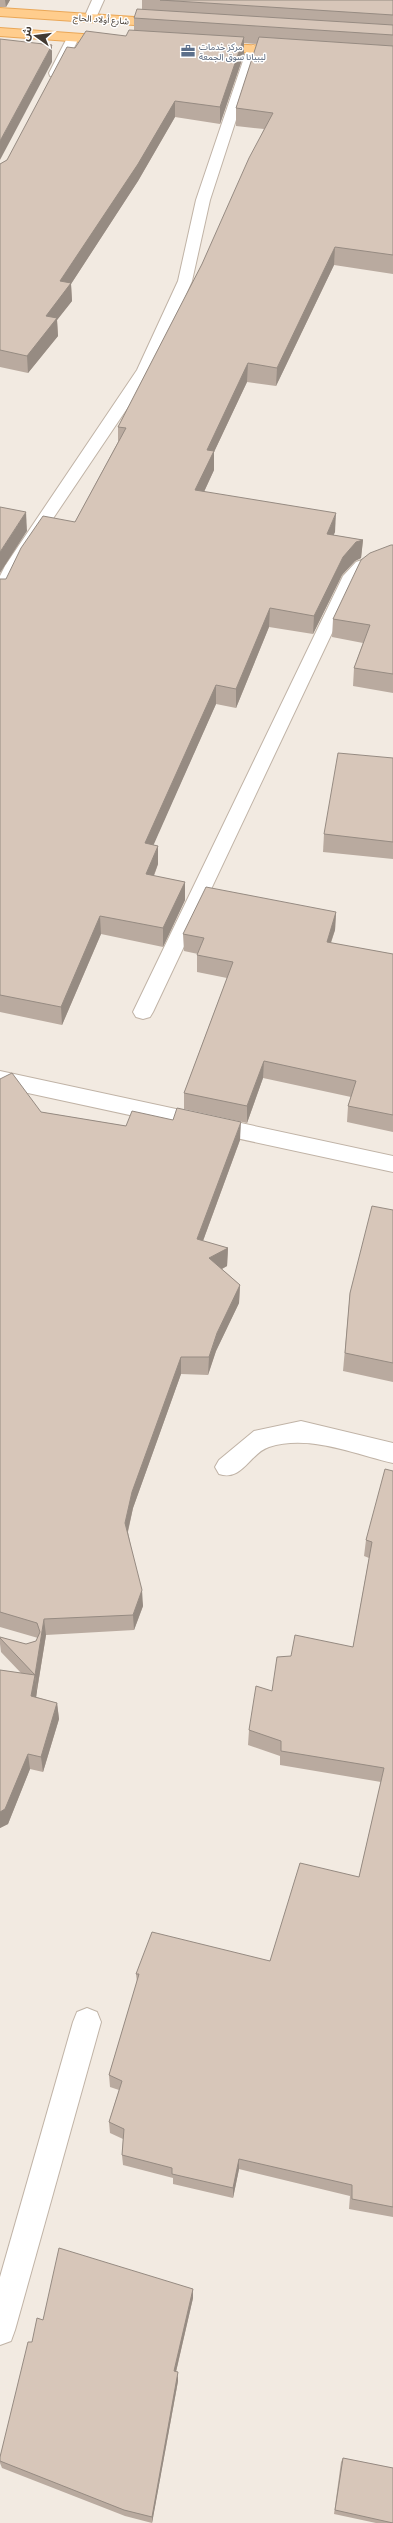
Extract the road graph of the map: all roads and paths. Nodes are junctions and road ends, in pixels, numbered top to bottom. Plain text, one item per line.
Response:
1 (98, 0) edge
2 (0, 12) edge
3 (90, 18) junction
4 (176, 24) edge
5 (0, 32) edge
6 (73, 38) junction
7 (120, 41) edge
8 (198, 46) edge
9 (253, 49) junction
10 (300, 52) edge
11 (48, 86) edge
12 (393, 554) edge
13 (7, 566) edge
14 (0, 593) edge
15 (143, 1012) dead end
16 (0, 1079) edge
17 (393, 1164) edge
18 (393, 1453) edge
19 (227, 1467) dead end
20 (87, 2022) dead end
21 (0, 2330) edge

1 - 3 street
2 - 3 main road, شارع أولاد الحاج
3 - 4 main road, شارع أولاد الحاج
5 - 6 main road, شارع أولاد الحاج
6 - 7 main road, شارع أولاد الحاج
6 - 11 street
8 - 9 main road
9 - 10 main road
9 - 13 street
12 - 15 street
13 - 14 street
16 - 17 street
18 - 19 street
20 - 21 street

